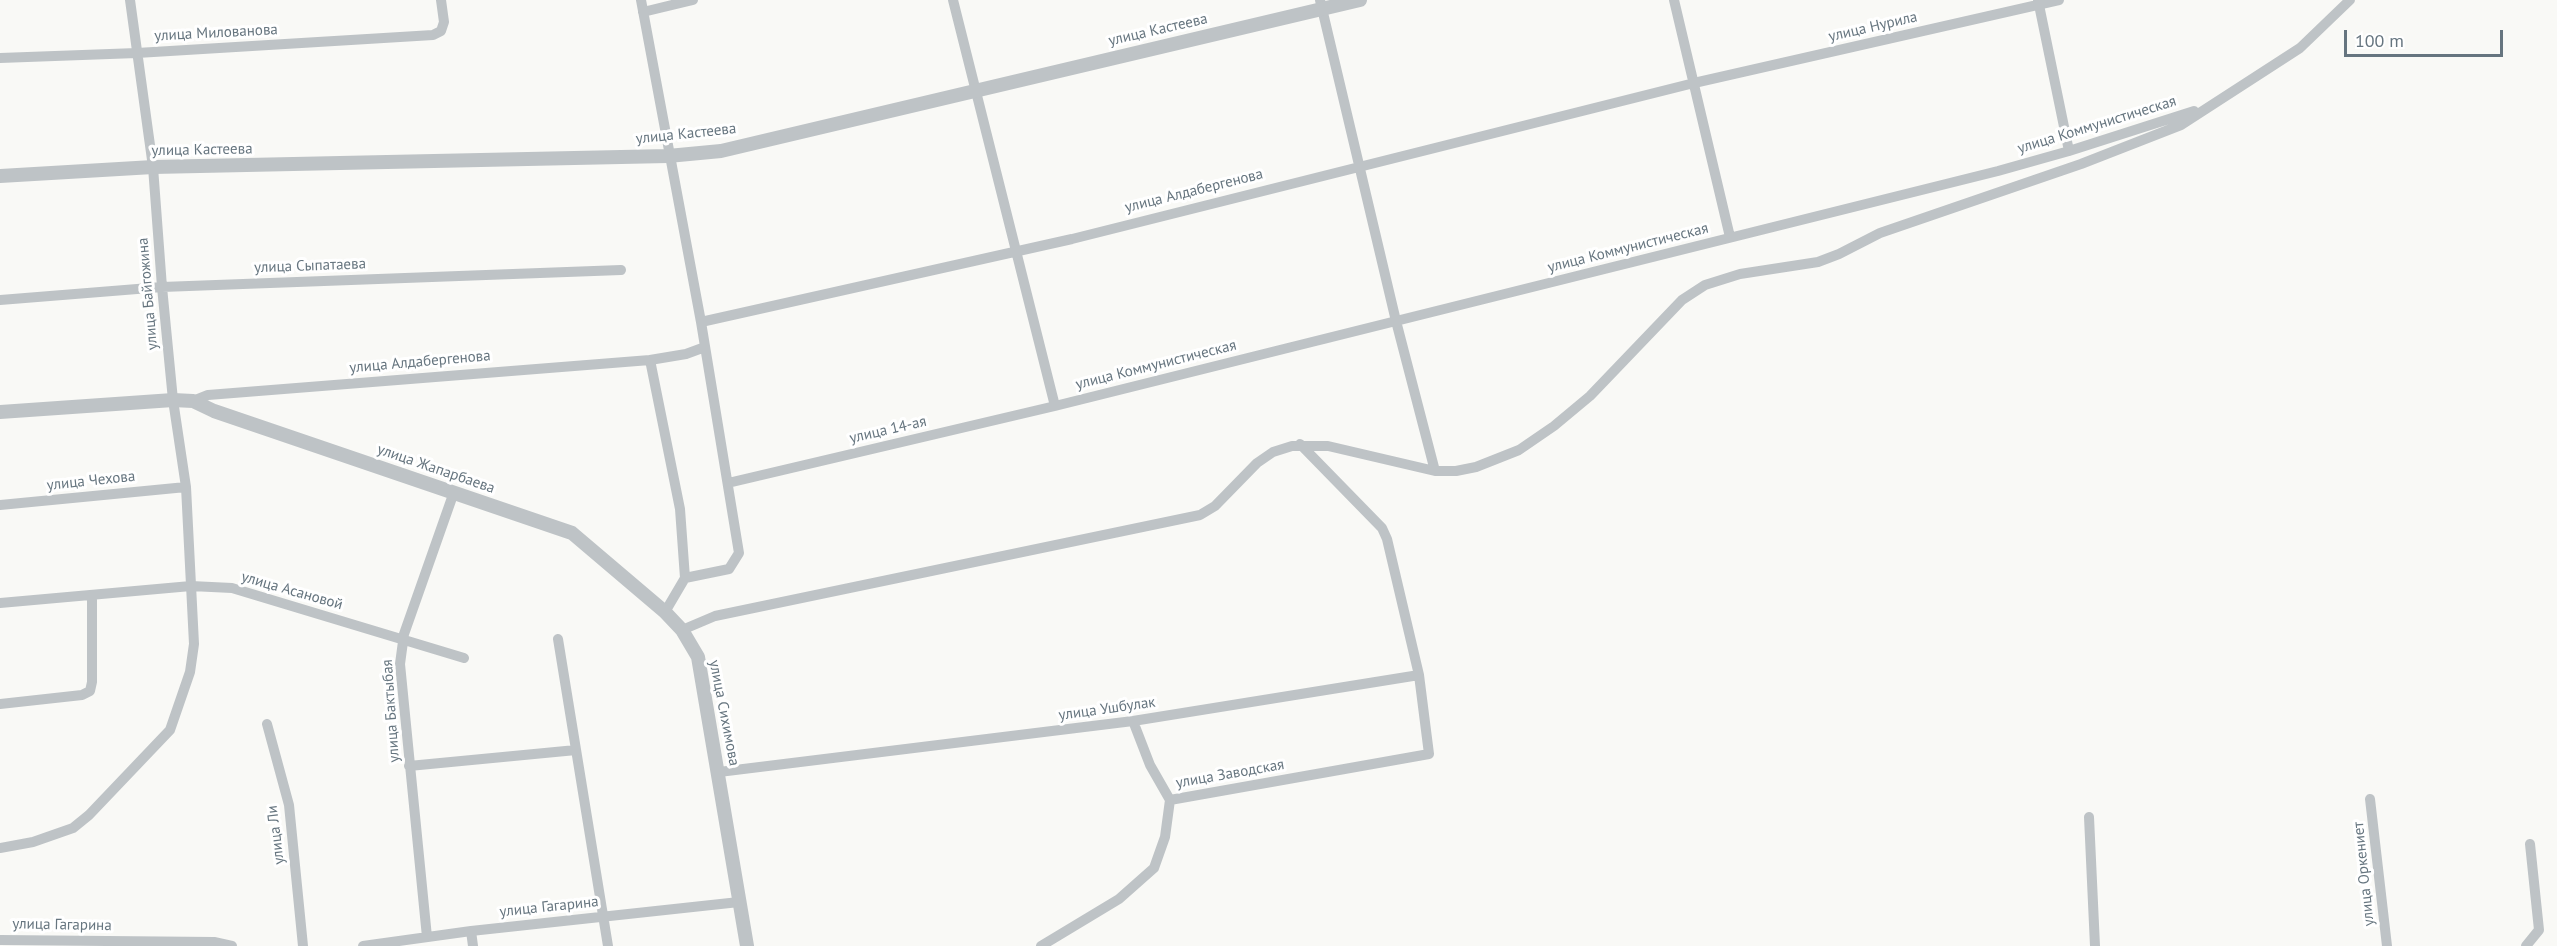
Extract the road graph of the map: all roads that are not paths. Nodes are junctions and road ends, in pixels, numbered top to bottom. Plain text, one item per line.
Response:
1 (130, 0) edge
2 (441, 0) edge
3 (641, 0) edge
4 (693, 0) edge
5 (953, 0) edge
6 (1360, 0) edge
7 (1674, 0) edge
8 (2059, 0) edge
9 (2350, 0) edge
10 (2038, 3) edge
11 (1321, 5) edge
12 (643, 12) junction
13 (137, 53) junction
14 (0, 58) edge
15 (1694, 83) junction
16 (976, 90) junction
17 (2206, 108) junction
18 (2069, 151) junction
19 (668, 156) junction
20 (153, 167) junction
21 (1359, 167) junction
22 (0, 176) edge
23 (1730, 237) junction
24 (1016, 251) junction
25 (621, 270) dead end
26 (162, 287) junction
27 (0, 300) edge
28 (1396, 321) junction
29 (701, 322) junction
30 (705, 347) junction
31 (650, 360) junction
32 (173, 399) junction
33 (193, 401) junction
34 (1055, 406) junction
35 (0, 412) edge
36 (1300, 444) junction
37 (1435, 471) junction
38 (728, 483) junction
39 (186, 487) junction
40 (454, 492) junction
41 (0, 505) edge
42 (685, 578) junction
43 (191, 586) junction
44 (92, 595) junction
45 (0, 603) edge
46 (664, 612) junction
47 (682, 630) junction
48 (404, 638) junction
49 (558, 639) dead end
50 (464, 657) dead end
51 (1419, 675) junction
52 (0, 704) edge
53 (1133, 721) junction
54 (267, 724) dead end
55 (576, 750) junction
56 (409, 766) junction
57 (719, 772) junction
58 (2370, 799) dead end
59 (1170, 800) junction
60 (2089, 817) dead end
61 (2530, 843) dead end
62 (0, 848) edge
63 (739, 903) junction
64 (603, 916) junction
65 (471, 931) junction
66 (427, 937) junction
67 (0, 940) edge
68 (232, 946) edge
69 (303, 946) edge
70 (363, 946) edge
71 (473, 946) edge
72 (608, 946) edge
73 (747, 946) edge
74 (1041, 946) edge
75 (2095, 946) edge
76 (2387, 946) edge
77 (2526, 946) edge

1 - 13 street, улица Байгожина
2 - 13 street, улица Милованова
3 - 12 street
4 - 12 street
5 - 16 street
6 - 11 street, улица Кастеева
7 - 15 street
8 - 10 street, улица Нурила
9 - 17 street
10 - 15 street, улица Нурила
10 - 18 street
11 - 16 street, улица Кастеева
11 - 21 street
12 - 19 street
13 - 14 street, улица Милованова
13 - 20 street, улица Байгожина
15 - 21 street, улица Алдабергенова
15 - 23 street
16 - 19 street, улица Кастеева
16 - 24 street
17 - 18 street, улица Коммунистическая
17 - 37 street
18 - 23 street, улица Коммунистическая
19 - 20 street, улица Кастеева
19 - 29 street
20 - 22 street, улица Кастеева
20 - 26 street, улица Байгожина
21 - 24 street, улица Алдабергенова
21 - 28 street
23 - 28 street, улица Коммунистическая
24 - 29 street, улица Алдабергенова
24 - 34 street
25 - 26 street, улица Сыпатаева
26 - 27 street, улица Сыпатаева
26 - 32 street, улица Байгожина
28 - 34 street, улица Коммунистическая
28 - 37 street
29 - 30 street
30 - 31 street, улица Алдабергенова
30 - 38 street
31 - 33 street, улица Алдабергенова
31 - 42 street
32 - 33 street, улица Жапарбаева
32 - 35 street
32 - 39 street, улица Байгожина
33 - 40 street, улица Жапарбаева
34 - 38 street, улица 14-ая
36 - 37 street
36 - 47 street
36 - 51 street
38 - 42 street
39 - 41 street, улица Чехова
39 - 43 street, улица Байгожина
40 - 46 street, улица Жапарбаева
40 - 48 street, улица Бактыбая
42 - 46 street
43 - 44 street, улица Асановой
43 - 48 street, улица Асановой
43 - 62 street, улица Байгожина
44 - 45 street, улица Асановой
44 - 52 street
46 - 47 street, улица Сихимова
47 - 57 street, улица Сихимова
48 - 50 street, улица Асановой
48 - 56 street, улица Бактыбая
49 - 55 street
51 - 53 street, улица Ушбулак
51 - 59 street, улица Заводская
53 - 57 street, улица Ушбулак
53 - 59 street
54 - 69 street, улица Ли
55 - 56 street
55 - 64 street
56 - 66 street, улица Бактыбая
57 - 63 street, улица Сихимова
58 - 76 street, улица Оркениет
59 - 74 street, улица Заводская
60 - 75 street
61 - 77 street
63 - 64 street, улица Гагарина
63 - 73 street, улица Сихимова
64 - 65 street, улица Гагарина
64 - 72 street
65 - 66 street, улица Гагарина
65 - 71 street
66 - 70 street, улица Гагарина
67 - 68 street, улица Гагарина

